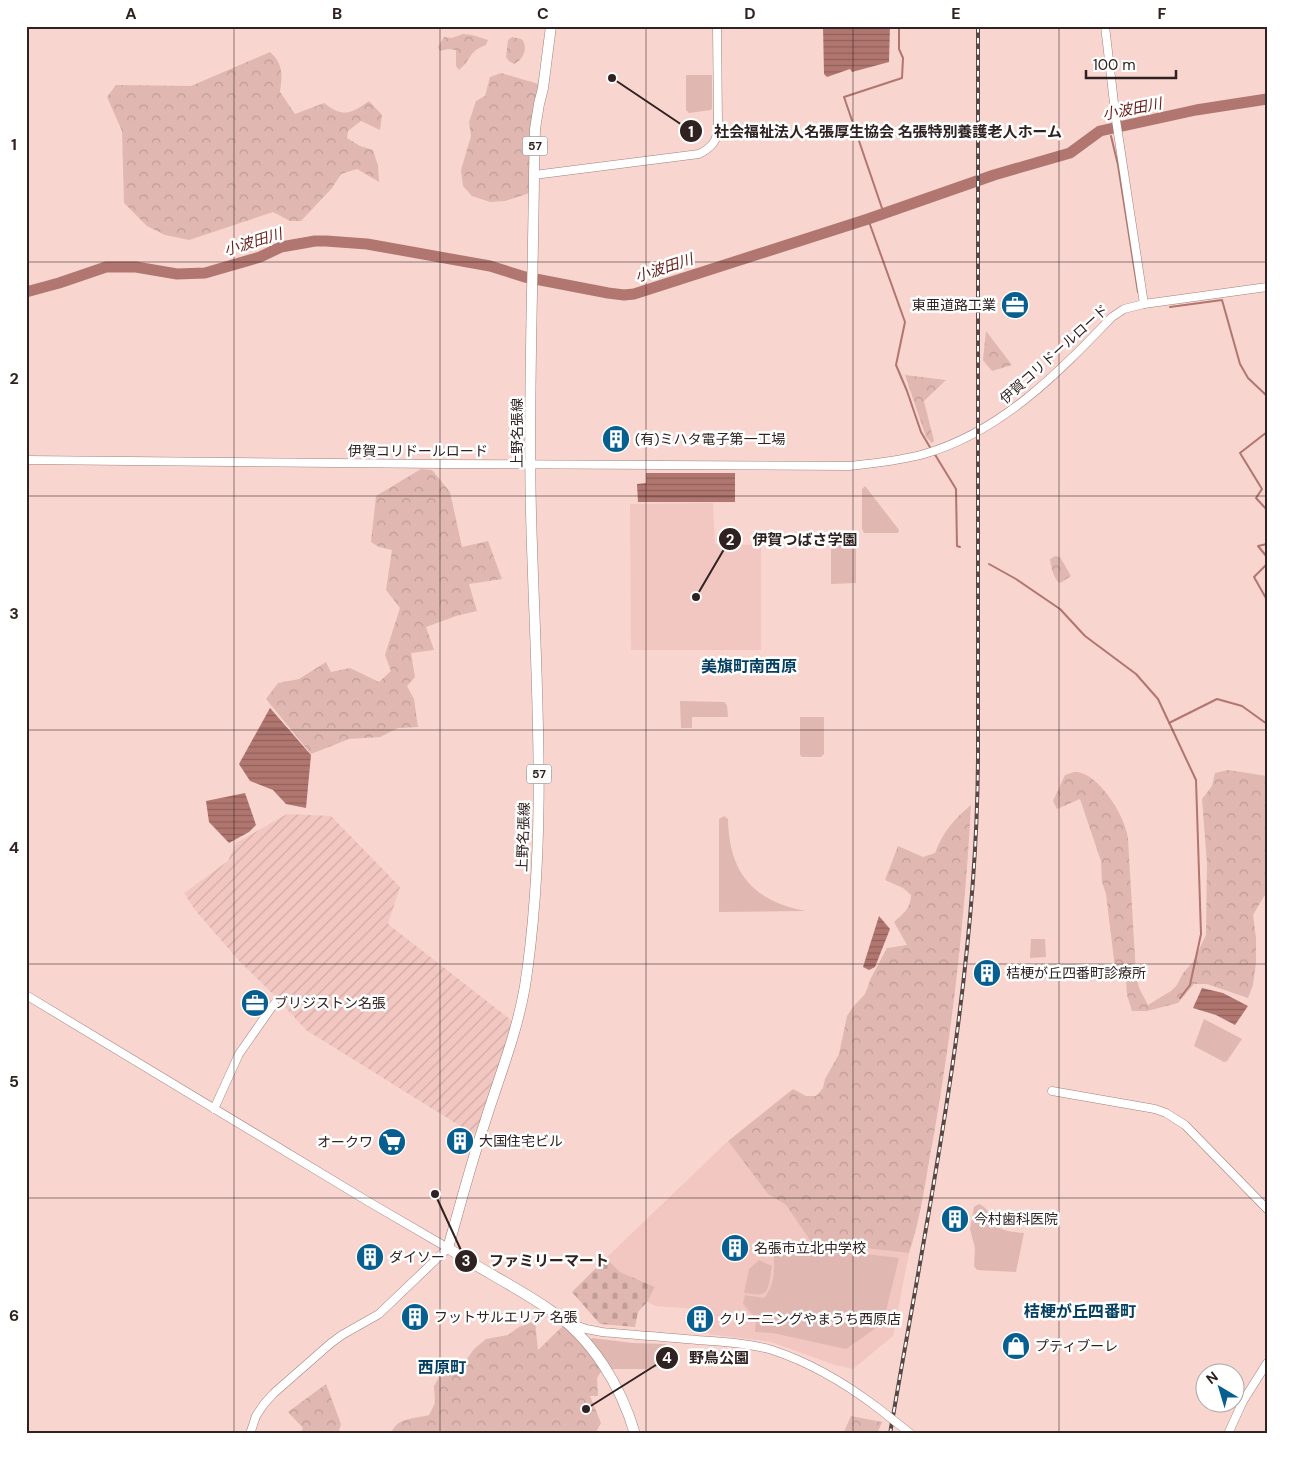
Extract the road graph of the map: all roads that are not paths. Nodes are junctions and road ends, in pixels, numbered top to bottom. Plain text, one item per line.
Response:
1 (551, 26) edge
2 (717, 26) edge
3 (1105, 26) edge
4 (534, 175) junction
5 (1267, 286) edge
6 (1144, 304) junction
7 (26, 460) edge
8 (530, 464) junction
9 (26, 995) edge
10 (274, 1004) dead end
11 (1052, 1091) dead end
12 (214, 1109) junction
13 (1267, 1208) edge
14 (448, 1248) junction
15 (561, 1318) junction
16 (1267, 1363) edge
17 (250, 1434) edge
18 (635, 1434) edge
19 (911, 1434) edge
20 (1228, 1434) edge

1 - 4 main road, 上野名張線 / 57
2 - 4 street
3 - 6 street
4 - 8 main road, 上野名張線 / 57
5 - 6 street, 伊賀コリドールロード
6 - 8 street, 伊賀コリドールロード
7 - 8 street, 伊賀コリドールロード
8 - 14 main road, 上野名張線 / 57
9 - 12 street
10 - 12 street
11 - 13 street
12 - 14 street
14 - 15 main road
14 - 17 street
15 - 18 main road
15 - 19 street, bridge
16 - 20 street

